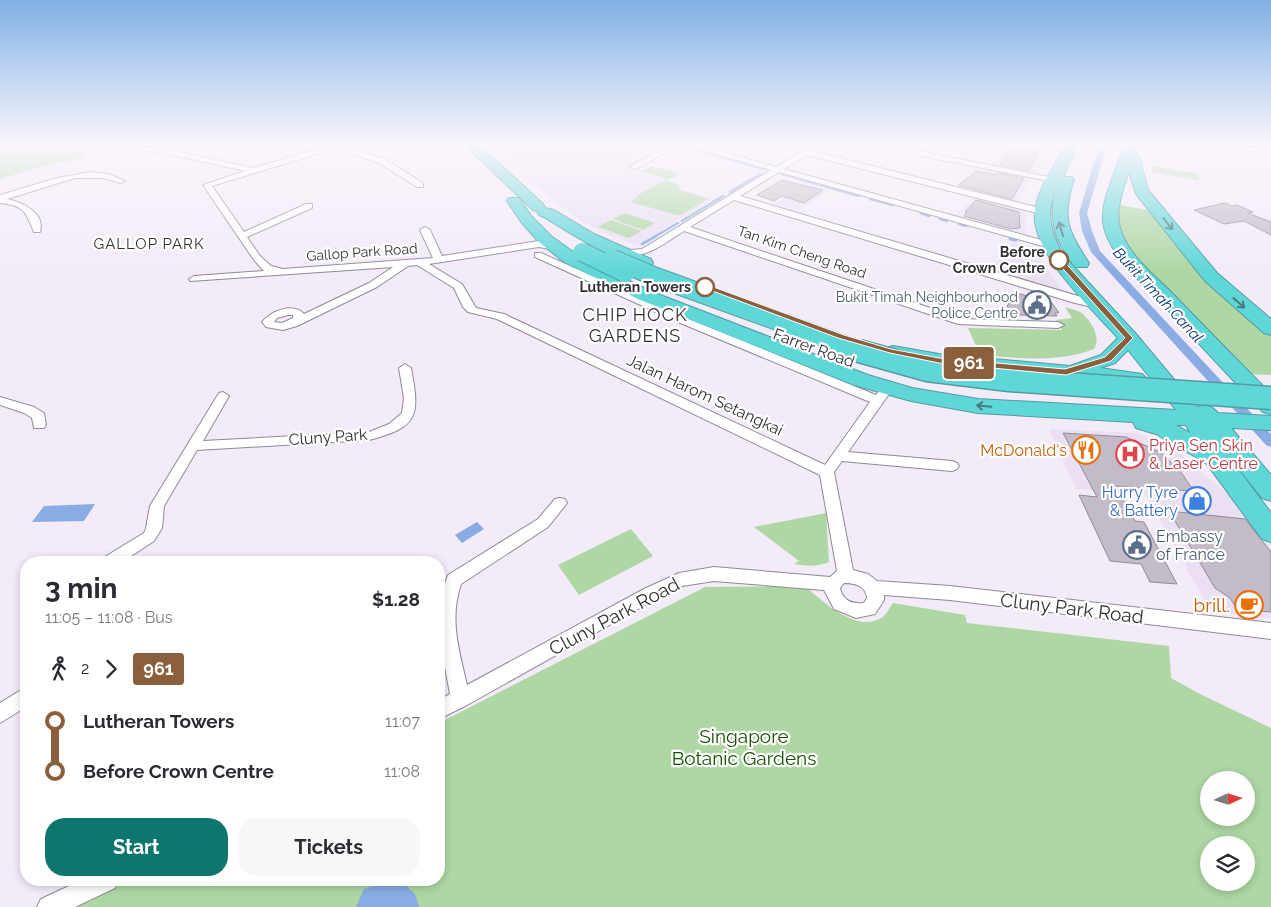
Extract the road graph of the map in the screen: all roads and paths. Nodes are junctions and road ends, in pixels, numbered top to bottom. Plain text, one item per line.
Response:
1 (39, 187) edge
2 (210, 187) edge
3 (502, 187) edge
4 (518, 187) edge
5 (748, 187) edge
6 (842, 187) edge
7 (946, 187) edge
8 (1051, 187) edge
9 (1063, 187) edge
10 (1118, 187) edge
11 (1140, 187) edge
12 (733, 197) junction
13 (0, 200) edge
14 (514, 201) junction
15 (309, 206) dead end
16 (1040, 211) junction
17 (534, 228) junction
18 (684, 228) junction
19 (38, 230) dead end
20 (424, 230) dead end
21 (242, 236) junction
22 (1049, 245) junction
23 (517, 247) junction
24 (546, 251) junction
25 (617, 256) junction
26 (646, 258) junction
27 (439, 260) junction
28 (412, 263) junction
29 (286, 271) junction
30 (194, 279) dead end
31 (1101, 306) junction
32 (295, 318) dead end
33 (1058, 325) dead end
34 (1270, 328) edge
35 (1129, 338) junction
36 (405, 368) dead end
37 (1019, 368) junction
38 (1066, 372) junction
39 (1164, 380) junction
40 (1271, 388) edge
41 (883, 394) junction
42 (223, 396) dead end
43 (1271, 398) edge
44 (0, 401) edge
45 (1222, 407) junction
46 (1271, 409) edge
47 (1042, 410) junction
48 (1098, 414) junction
49 (1194, 418) junction
50 (1271, 423) edge
51 (39, 425) dead end
52 (194, 446) junction
53 (838, 456) junction
54 (1214, 457) junction
55 (952, 466) dead end
56 (828, 472) junction
57 (1271, 492) edge
58 (560, 503) dead end
59 (1271, 532) edge
60 (120, 556) edge
61 (840, 580) junction
62 (873, 587) junction
63 (1271, 631) edge
64 (460, 699) junction
65 (20, 700) edge
66 (445, 707) edge
67 (0, 714) edge
68 (94, 886) edge
69 (49, 907) edge

1 - 13 street
2 - 21 street, Gallop Park Road
3 - 14 highway, Farrer Road
4 - 25 highway, Farrer Road
5 - 12 street
6 - 22 street
7 - 16 street
8 - 16 highway
57 -> 9 highway
10 - 46 highway
11 -> 34 highway
12 - 18 street
12 - 31 street
13 - 19 street
14 - 17 highway
14 - 45 highway, Farrer Road, bridge
15 - 21 street
16 - 22 highway
17 - 23 street, Gallop Park Road
17 - 24 highway
18 - 26 street
18 - 33 street, Tan Kim Cheng Road
20 - 27 street, Gallop Park Road
21 - 29 street, Gallop Park Road
22 - 31 highway
23 - 24 street, Gallop Park Road
23 - 27 street, Gallop Park Road
24 - 41 highway
25 - 26 highway
25 - 45 highway, Farrer Road, bridge
26 - 37 highway
27 - 28 street, Gallop Park Road
28 - 29 street, Gallop Park Road
28 - 32 street
28 - 56 street, Jalan Harom Setangkai
29 - 30 street, Gallop Park Road
31 - 35 highway
35 - 38 highway
35 - 39 highway
36 - 52 street, Cluny Park
37 - 38 highway
37 - 47 highway
38 - 39 highway
39 - 40 highway
39 - 49 highway
47 -> 41 highway
41 - 53 street
42 - 52 street
43 - 45 highway, bridge
44 - 51 street
45 - 46 highway
45 - 49 highway
45 - 50 highway
47 - 48 highway
48 - 49 highway
48 - 54 highway
49 - 54 highway
52 - 60 street
53 - 55 street
53 - 56 street
54 - 59 highway
56 - 61 street
58 - 64 street
61 - 62 street
61 - 62 street
61 - 64 street, Cluny Park Road
62 - 63 street, Cluny Park Road
64 - 66 street, Cluny Park Road
65 - 67 street
68 - 69 street

